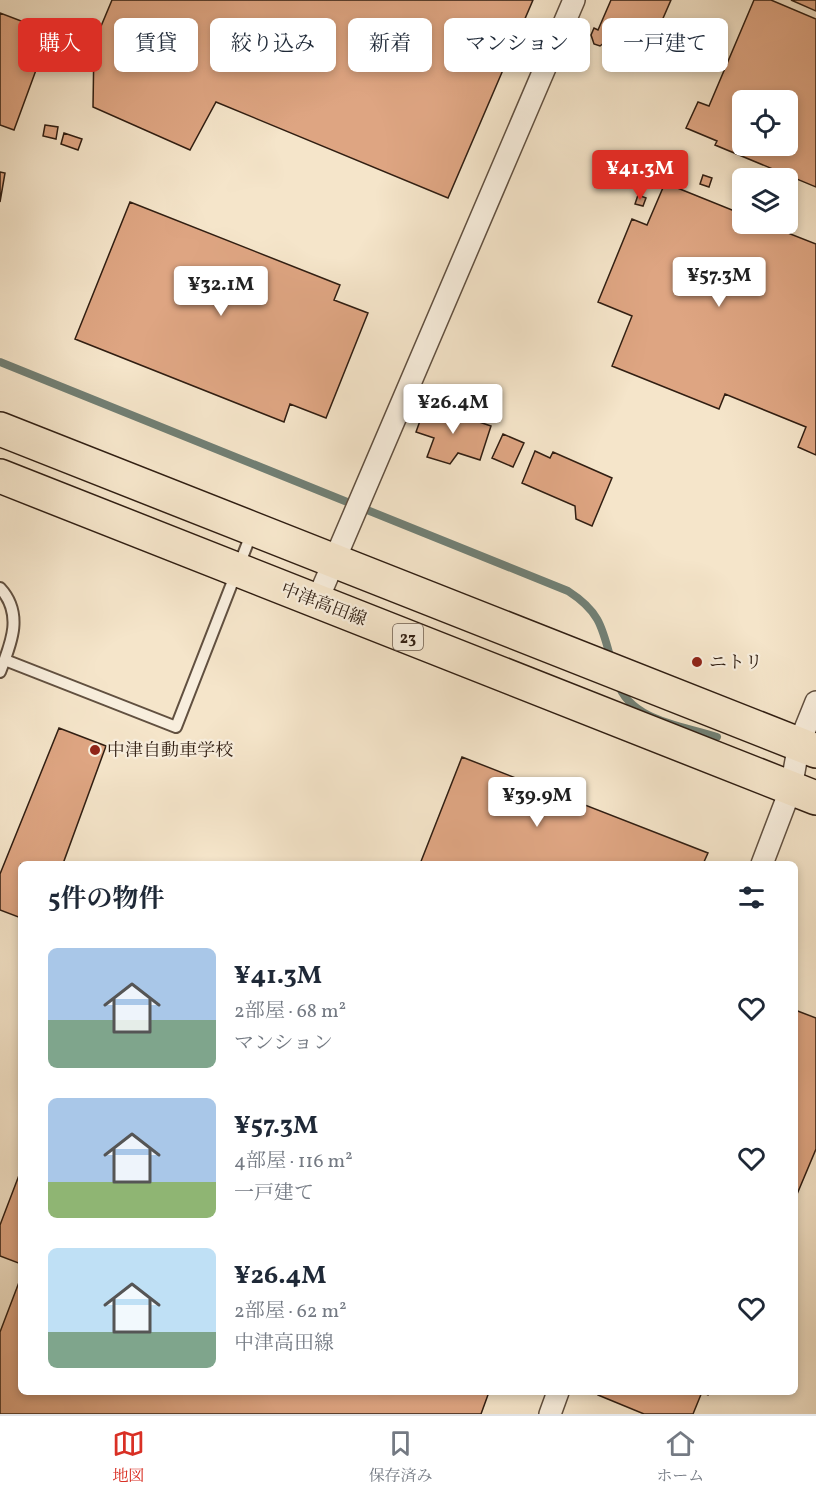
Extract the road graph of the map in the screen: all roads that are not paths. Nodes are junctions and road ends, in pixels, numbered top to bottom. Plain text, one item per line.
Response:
1 (574, 0) edge
2 (0, 429) edge
3 (0, 476) edge
4 (253, 529) junction
5 (333, 560) junction
6 (239, 570) junction
7 (0, 588) edge
8 (317, 601) junction
9 (5, 660) junction
10 (0, 672) edge
11 (816, 702) edge
12 (808, 748) edge
13 (804, 793) edge
14 (764, 861) edge

1 - 5 street
2 - 4 main road, 23
3 - 6 main road, 中津高田線 / 23
4 - 5 main road, 23
4 - 6 lane
5 - 8 street
5 - 12 main road, 23
6 - 8 main road, 中津高田線 / 23
6 - 9 lane
7 - 9 lane
8 - 13 main road, 中津高田線 / 23
9 - 10 lane
11 - 12 street
12 - 13 street
13 - 14 street

